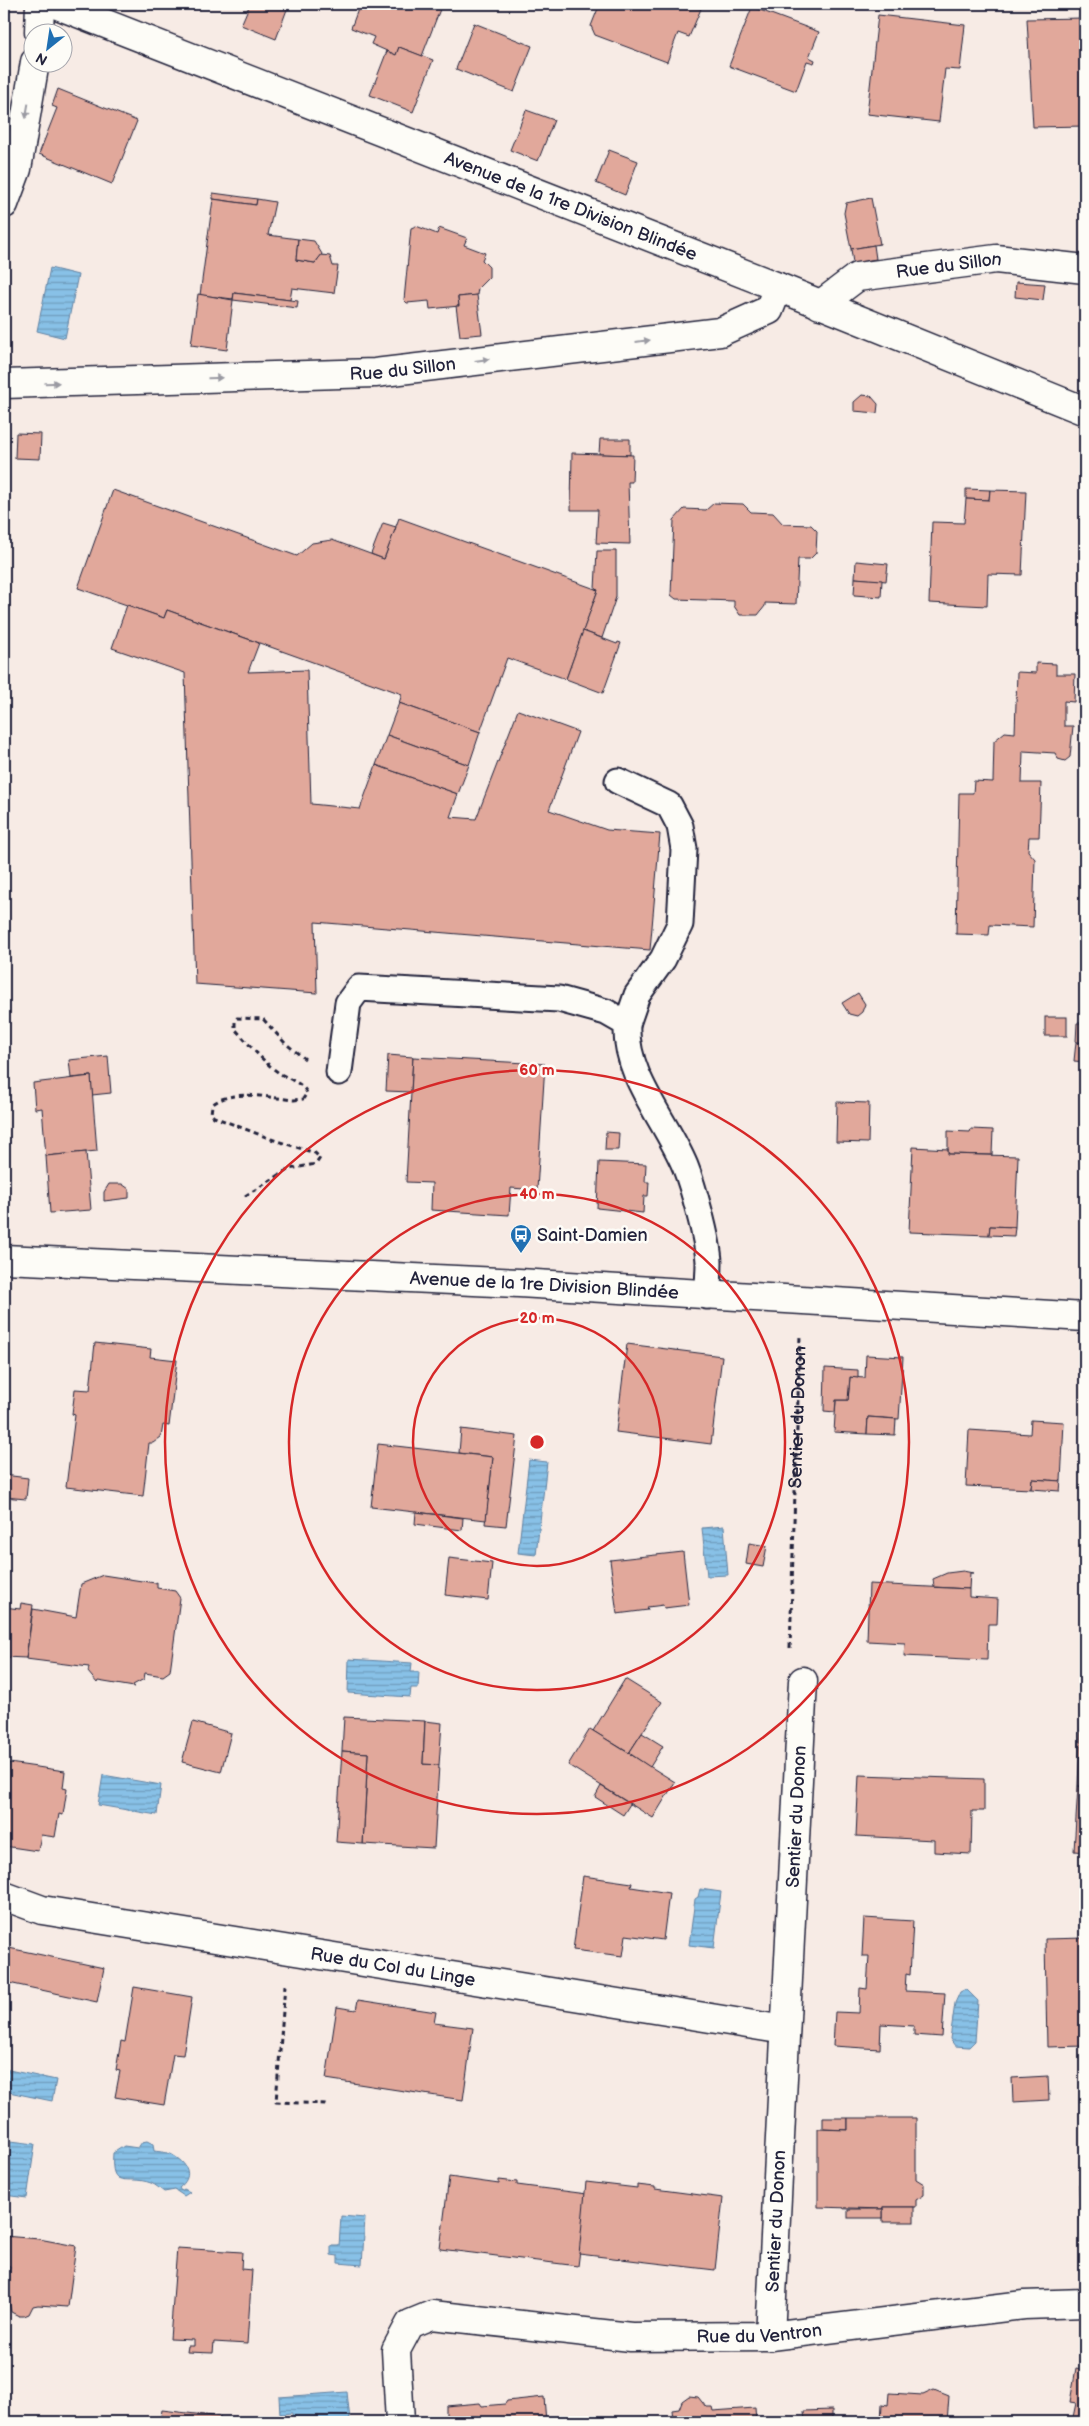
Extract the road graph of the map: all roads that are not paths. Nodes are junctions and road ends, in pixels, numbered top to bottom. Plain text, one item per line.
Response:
1 (40, 4) edge
2 (55, 4) edge
3 (39, 22) edge
4 (33, 72) edge
5 (4, 204) edge
6 (1085, 269) edge
7 (778, 287) junction
8 (820, 305) junction
9 (4, 384) edge
10 (1085, 411) edge
11 (618, 781) dead end
12 (627, 1024) junction
13 (338, 1072) road end
14 (4, 1259) edge
15 (707, 1296) junction
16 (1085, 1317) edge
17 (804, 1681) road end
18 (4, 1896) edge
19 (786, 2030) junction
20 (1085, 2303) edge
21 (770, 2336) junction
22 (400, 2422) edge

1 - 3 street
2 - 7 street, Avenue de la 1re Division Blindée
4 -> 5 street
6 - 8 street, Rue du Sillon
7 - 8 street, Avenue de la 1re Division Blindée
9 -> 7 street, Rue du Sillon
8 - 10 street, Avenue de la 1re Division Blindée
11 - 12 lane
12 - 13 lane
12 - 15 lane
14 - 15 street, Avenue de la 1re Division Blindée
15 - 16 street, Avenue de la 1re Division Blindée
17 - 19 street, Sentier du Donon
18 - 19 street, Rue du Col du Linge
19 - 21 street, Sentier du Donon
20 - 21 street, Rue du Ventron
21 - 22 street, Rue du Ventron

